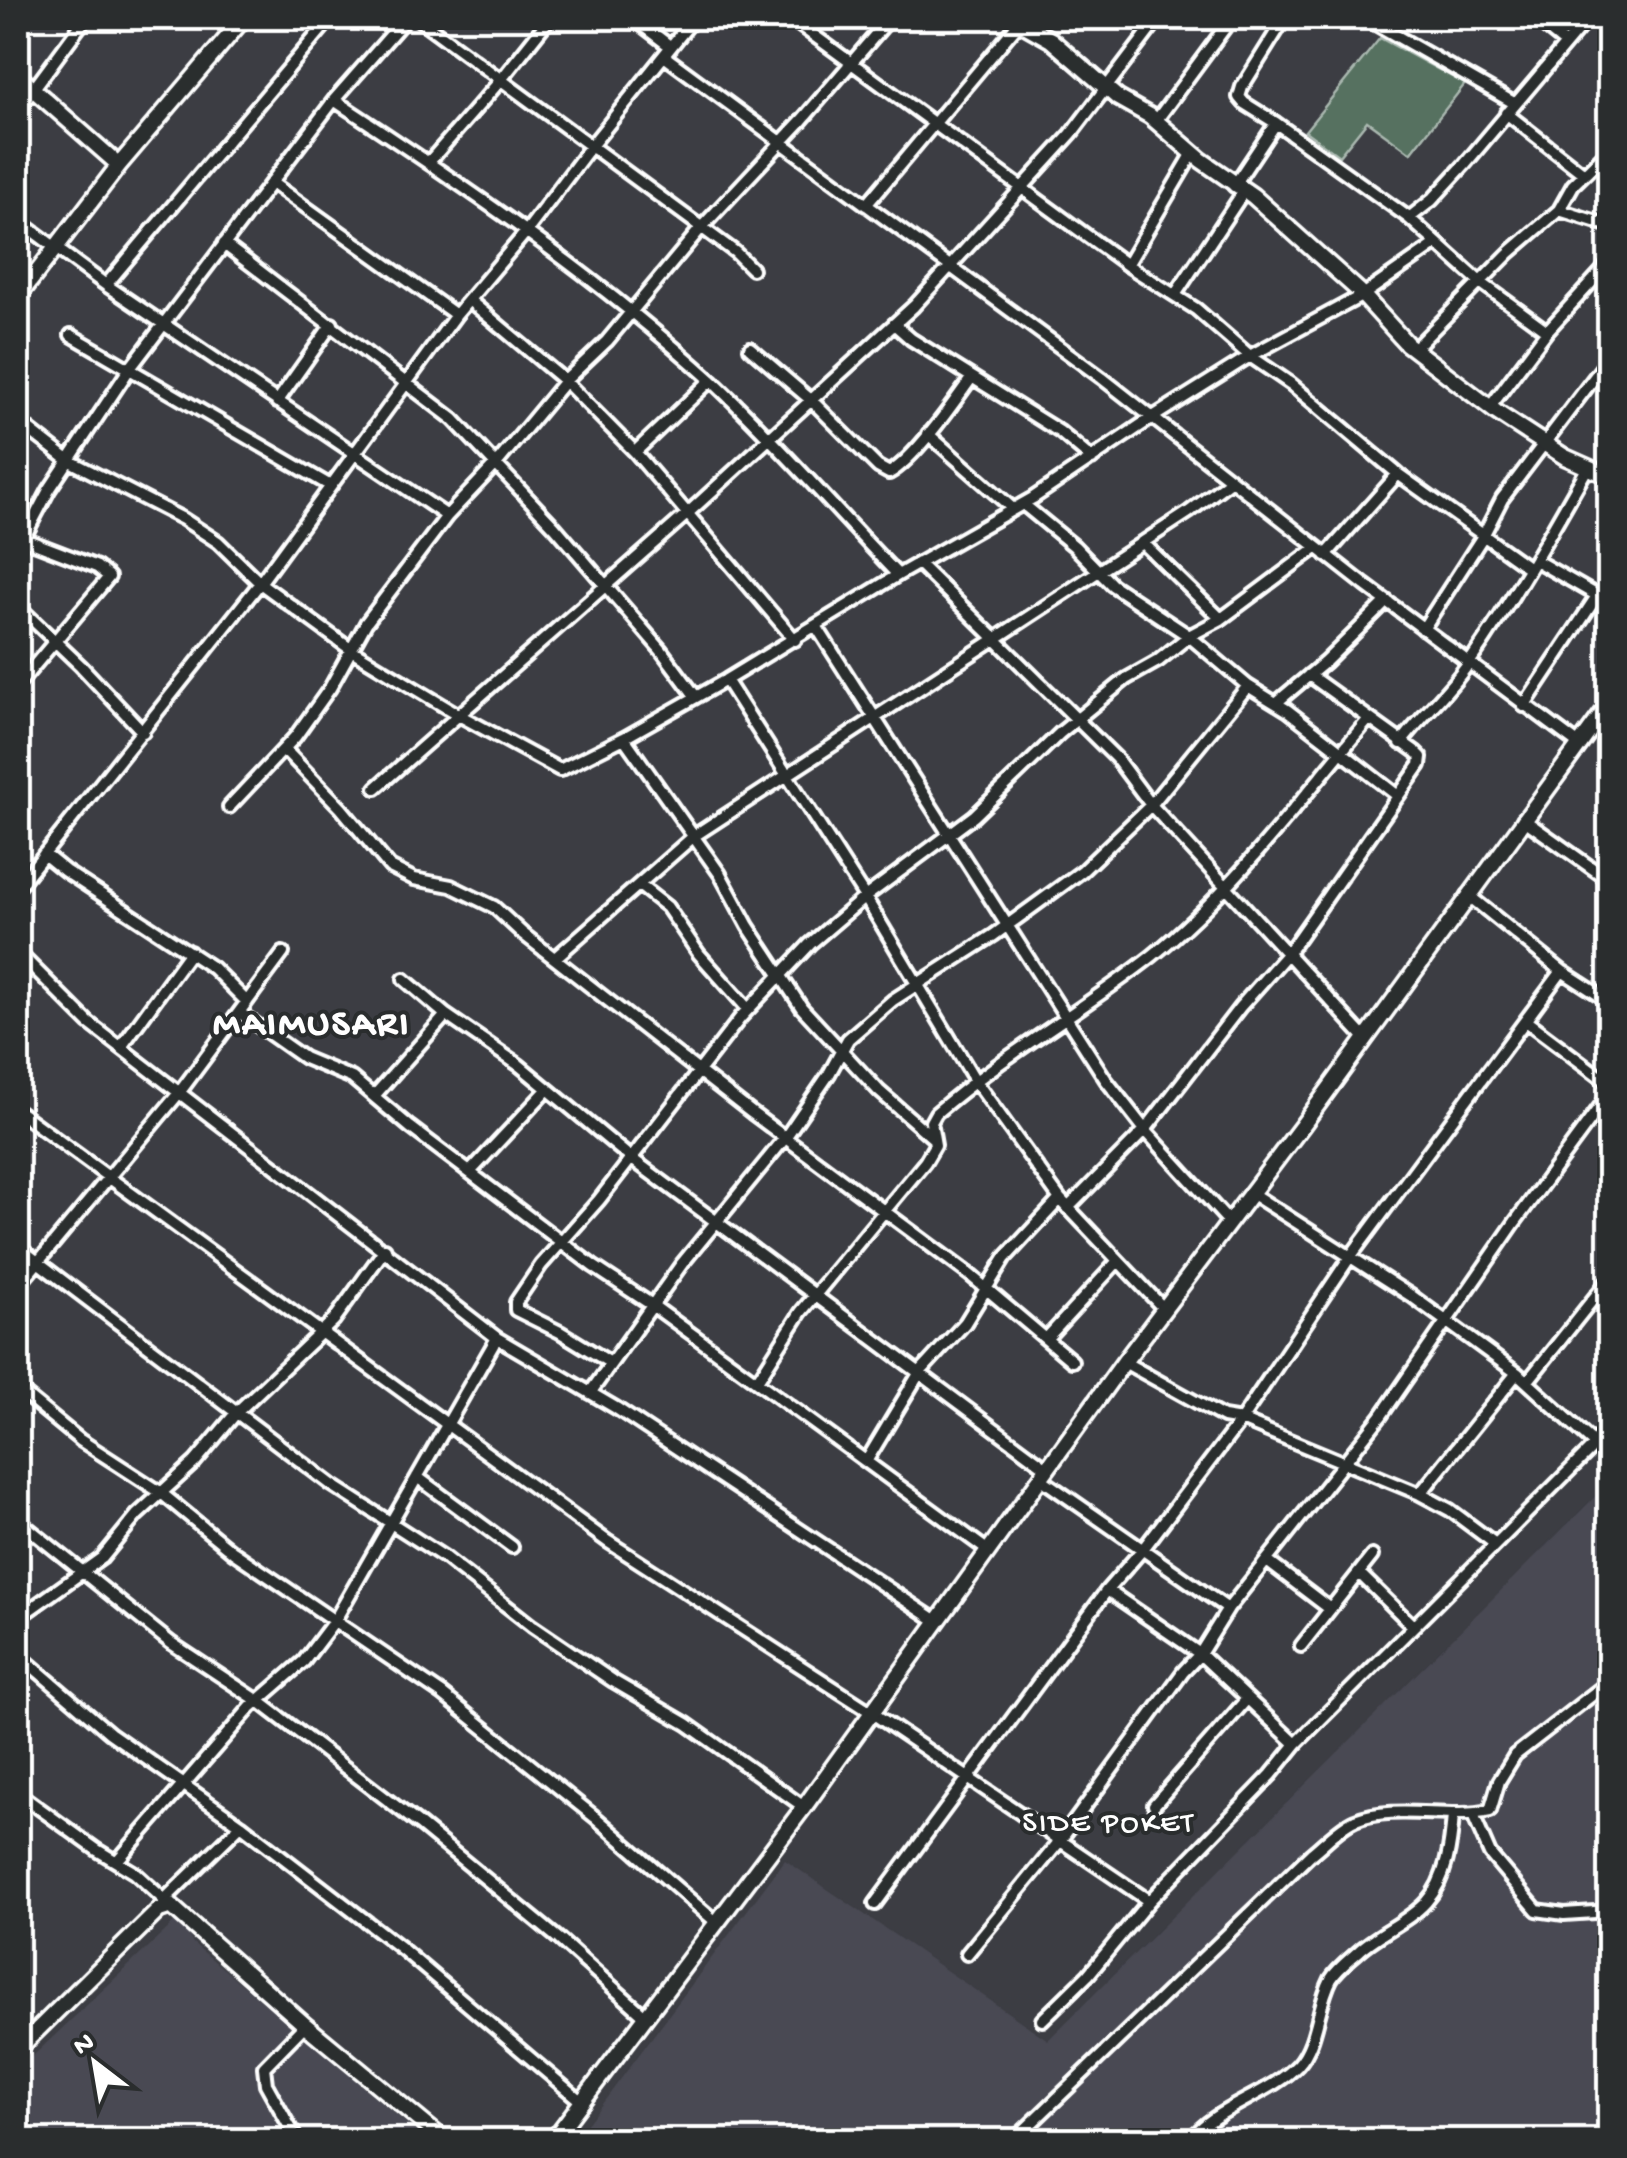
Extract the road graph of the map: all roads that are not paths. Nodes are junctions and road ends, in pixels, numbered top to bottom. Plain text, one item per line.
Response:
1 (86, 18) edge
2 (331, 18) edge
3 (406, 18) edge
4 (417, 18) edge
5 (550, 18) edge
6 (633, 18) edge
7 (694, 18) edge
8 (790, 18) edge
9 (890, 18) edge
10 (1158, 18) edge
11 (1232, 18) edge
12 (1285, 18) edge
13 (1366, 18) edge
14 (1534, 18) edge
15 (1588, 18) edge
16 (237, 20) edge
17 (1018, 20) edge
18 (1566, 43) junction
19 (668, 52) junction
20 (850, 64) junction
21 (18, 76) edge
22 (500, 81) junction
23 (1105, 85) junction
24 (33, 89) junction
25 (334, 100) junction
26 (1510, 108) junction
27 (18, 110) edge
28 (1156, 122) junction
29 (1276, 123) junction
30 (935, 124) junction
31 (780, 142) junction
32 (591, 146) junction
33 (1610, 149) edge
34 (1194, 153) junction
35 (428, 162) junction
36 (119, 165) junction
37 (1584, 174) junction
38 (272, 183) junction
39 (1024, 186) junction
40 (1239, 188) junction
41 (866, 205) junction
42 (1559, 210) junction
43 (1409, 218) junction
44 (18, 220) edge
45 (1610, 226) edge
46 (701, 228) junction
47 (526, 232) junction
48 (224, 244) junction
49 (1436, 244) junction
50 (54, 248) junction
51 (1610, 262) edge
52 (1127, 264) junction
53 (752, 269) dead end
54 (950, 270) junction
55 (1480, 282) junction
56 (106, 286) junction
57 (1176, 295) junction
58 (1363, 295) junction
59 (18, 297) edge
60 (470, 301) junction
61 (630, 312) junction
62 (456, 315) junction
63 (332, 324) junction
64 (894, 324) junction
65 (163, 325) junction
66 (1546, 331) junction
67 (70, 335) dead end
68 (750, 348) dead end
69 (1414, 349) junction
70 (1250, 356) junction
71 (1610, 357) edge
72 (128, 371) junction
73 (972, 376) junction
74 (711, 380) junction
75 (565, 381) junction
76 (405, 382) junction
77 (812, 401) junction
78 (277, 402) junction
79 (1490, 407) junction
80 (1153, 417) junction
81 (18, 422) edge
82 (928, 434) junction
83 (770, 438) junction
84 (1543, 442) junction
85 (355, 452) junction
86 (635, 452) junction
87 (68, 460) junction
88 (1092, 460) junction
89 (498, 464) junction
90 (1588, 467) junction
91 (1398, 474) junction
92 (1610, 477) edge
93 (1230, 480) junction
94 (330, 486) junction
95 (1018, 506) junction
96 (688, 513) junction
97 (447, 516) junction
98 (1484, 536) junction
99 (1142, 542) junction
100 (21, 544) edge
101 (1321, 551) junction
102 (918, 564) junction
103 (1532, 564) junction
104 (1097, 570) junction
105 (898, 575) junction
106 (260, 583) junction
107 (602, 585) junction
108 (1597, 596) junction
109 (1387, 601) junction
110 (1610, 602) edge
111 (18, 606) edge
112 (1221, 619) junction
113 (816, 626) junction
114 (1422, 629) junction
115 (1189, 636) junction
116 (996, 638) junction
117 (794, 640) junction
118 (56, 641) junction
119 (353, 651) junction
120 (1469, 664) junction
121 (1309, 675) junction
122 (726, 680) junction
123 (18, 685) edge
124 (1248, 686) junction
125 (696, 697) junction
126 (1276, 703) junction
127 (1610, 703) edge
128 (1524, 706) junction
129 (458, 714) junction
130 (875, 718) junction
131 (1077, 719) junction
132 (1368, 720) junction
133 (142, 732) junction
134 (624, 738) junction
135 (1401, 743) junction
136 (1578, 744) junction
137 (285, 750) junction
138 (1341, 751) junction
139 (785, 776) junction
140 (376, 788) dead end
141 (1398, 796) junction
142 (1152, 805) junction
143 (229, 807) dead end
144 (1523, 820) junction
145 (950, 834) junction
146 (694, 836) junction
147 (44, 854) junction
148 (1610, 881) edge
149 (639, 885) junction
150 (18, 887) edge
151 (1227, 888) junction
152 (1468, 895) junction
153 (865, 896) junction
154 (1006, 926) junction
155 (18, 952) edge
156 (190, 952) junction
157 (283, 952) dead end
158 (1288, 953) junction
159 (556, 958) junction
160 (1562, 971) junction
161 (780, 974) junction
162 (404, 979) dead end
163 (918, 986) junction
164 (247, 1002) junction
165 (1610, 1002) edge
166 (748, 1009) junction
167 (240, 1014) junction
168 (446, 1015) junction
169 (1067, 1017) junction
170 (1526, 1022) junction
171 (1365, 1038) junction
172 (121, 1047) junction
173 (840, 1052) junction
174 (700, 1070) junction
175 (976, 1082) junction
176 (1610, 1084) edge
177 (546, 1090) junction
178 (179, 1093) junction
179 (1610, 1093) edge
180 (374, 1096) junction
181 (18, 1111) edge
182 (1145, 1130) junction
183 (785, 1138) junction
184 (934, 1138) junction
185 (632, 1158) junction
186 (470, 1172) junction
187 (109, 1180) junction
188 (1251, 1193) junction
189 (1064, 1203) junction
190 (885, 1212) junction
191 (717, 1221) junction
192 (1229, 1222) junction
193 (560, 1242) junction
194 (18, 1247) edge
195 (386, 1249) junction
196 (1350, 1257) junction
197 (36, 1261) junction
198 (1118, 1261) junction
199 (1610, 1278) edge
200 (18, 1286) edge
201 (987, 1290) junction
202 (816, 1294) junction
203 (652, 1305) junction
204 (1164, 1308) junction
205 (1446, 1322) junction
206 (320, 1334) junction
207 (497, 1338) junction
208 (1046, 1339) junction
209 (1072, 1361) dead end
210 (610, 1362) junction
211 (1124, 1362) junction
212 (920, 1372) junction
213 (1517, 1373) junction
214 (756, 1381) junction
215 (1527, 1382) junction
216 (18, 1389) edge
217 (590, 1393) junction
218 (236, 1412) junction
219 (1241, 1420) junction
220 (448, 1426) junction
221 (1610, 1430) edge
222 (1596, 1445) junction
223 (866, 1460) junction
224 (1342, 1461) junction
225 (1044, 1473) junction
226 (417, 1477) junction
227 (160, 1492) junction
228 (1420, 1494) junction
229 (18, 1520) edge
230 (394, 1523) junction
231 (1494, 1544) junction
232 (512, 1548) dead end
233 (1143, 1549) junction
234 (988, 1550) junction
235 (1372, 1556) dead end
236 (1267, 1560) junction
237 (82, 1572) junction
238 (1360, 1574) junction
239 (1107, 1590) junction
240 (1330, 1609) junction
241 (1228, 1610) junction
242 (18, 1618) edge
243 (335, 1620) junction
244 (937, 1621) junction
245 (1413, 1626) junction
246 (1302, 1646) dead end
247 (18, 1654) edge
248 (1200, 1654) junction
249 (1610, 1681) edge
250 (1247, 1699) junction
251 (257, 1700) junction
252 (871, 1712) junction
253 (1296, 1744) junction
254 (968, 1781) junction
255 (182, 1786) junction
256 (18, 1793) edge
257 (1154, 1805) dead end
258 (804, 1807) junction
259 (1452, 1814) junction
260 (1473, 1815) junction
261 (241, 1826) junction
262 (1059, 1842) junction
263 (117, 1861) junction
264 (1150, 1901) junction
265 (168, 1903) junction
266 (875, 1904) dead end
267 (1610, 1911) edge
268 (716, 1922) junction
269 (966, 1954) dead end
270 (646, 2017) junction
271 (1042, 2020) dead end
272 (306, 2026) junction
273 (18, 2049) edge
274 (583, 2103) junction
275 (297, 2140) edge
276 (444, 2140) edge
277 (554, 2140) edge
278 (1014, 2140) edge
279 (1191, 2140) edge

1 - 24 street
2 - 56 street
3 - 25 street
4 - 22 street
5 - 22 street
6 - 19 street
7 - 19 street
8 - 20 street
9 - 20 street
10 - 23 street
11 - 28 street
12 - 29 street
13 - 26 street
14 - 18 street
15 - 18 street
16 - 36 main road
17 - 23 main road
17 - 30 street
18 - 26 street
19 - 31 street
19 - 32 street
20 - 30 street
20 - 31 street
21 - 24 main road
22 - 32 street
22 - 35 street
23 - 28 main road
23 - 39 street
24 - 27 street
24 - 36 main road
25 - 35 street
25 - 38 street
26 - 37 street
26 - 43 street
28 - 34 main road
29 - 40 street
29 - 43 street
30 - 39 street
30 - 41 street
31 - 41 street
31 - 46 street
32 - 46 street
32 - 47 street
33 - 37 street
34 - 40 main road
34 - 52 street
35 - 47 street
36 - 50 main road
37 - 42 street
38 - 48 street
38 - 62 street
39 - 52 street
39 - 54 street
40 - 57 street
40 - 58 main road
41 - 54 street
42 - 45 street
42 - 55 street
43 - 49 street
44 - 50 street
46 - 53 street
46 - 61 street
47 - 60 street
47 - 61 street
48 - 63 street
48 - 65 street
49 - 55 street
49 - 58 street
50 - 56 street
50 - 59 main road
51 - 66 street
52 - 57 street
54 - 64 street
54 - 80 street
55 - 66 street
55 - 69 street
56 - 65 street
57 - 70 street
58 - 69 main road
58 - 70 street
60 - 62 street
60 - 75 street
61 - 74 street
61 - 75 street
62 - 76 street
63 - 76 street
63 - 78 street
64 - 73 street
64 - 77 street
65 - 72 street
65 - 78 street
66 - 79 street
67 - 72 street
68 - 77 street
69 - 79 main road
70 - 80 street
70 - 91 street
71 - 84 street
72 - 87 street
72 - 94 street
73 - 82 street
73 - 88 street
74 - 83 street
74 - 86 street
75 - 86 street
75 - 89 street
76 - 85 street
76 - 89 street
77 - 82 street
77 - 83 street
78 - 85 street
79 - 84 main road
80 - 88 street
80 - 93 street
81 - 87 street
82 - 95 street
83 - 96 street
83 - 105 street
84 - 90 main road
84 - 98 street
85 - 94 street
85 - 97 street
86 - 96 street
87 - 100 street
87 - 106 street
88 - 95 street
89 - 97 street
89 - 107 street
90 - 92 main road
90 - 103 street
91 - 98 street
91 - 101 street
93 - 99 street
93 - 101 street
94 - 106 street
95 - 102 street
95 - 104 street
96 - 107 street
96 - 117 street
97 - 119 street
98 - 103 street
98 - 114 street
99 - 104 street
99 - 112 street
100 - 118 street
101 - 109 street
101 - 112 street
102 - 105 street
102 - 116 street
103 - 108 street
103 - 120 street
104 - 115 street
104 - 116 street
105 - 113 street
106 - 119 street
106 - 133 street
107 - 125 street
107 - 129 street
108 - 110 street
108 - 128 street
109 - 114 street
109 - 121 street
111 - 118 street
112 - 115 street
113 - 117 street
113 - 130 street
114 - 120 street
115 - 124 street
115 - 131 street
116 - 130 street
116 - 131 street
117 - 122 street
118 - 123 street
118 - 133 street
119 - 129 street
119 - 137 street
120 - 128 street
120 - 135 street
121 - 126 street
121 - 132 street
122 - 125 street
122 - 139 street
124 - 126 street
124 - 142 street
125 - 134 street
126 - 138 street
127 - 136 main road
128 - 136 street
129 - 134 street
129 - 140 street
130 - 139 street
130 - 145 street
131 - 142 street
131 - 145 street
132 - 135 street
132 - 138 street
133 - 147 street
134 - 146 street
135 - 141 street
136 - 144 main road
137 - 143 street
137 - 159 street
138 - 141 street
138 - 151 street
139 - 146 street
139 - 153 street
141 - 158 street
142 - 151 street
142 - 154 street
144 - 148 street
144 - 152 main road
145 - 153 street
145 - 154 street
146 - 149 street
146 - 161 street
147 - 150 street
147 - 156 street
149 - 159 street
149 - 166 street
151 - 158 street
151 - 169 street
152 - 160 street
152 - 171 main road
153 - 161 street
153 - 163 street
154 - 163 street
154 - 169 street
155 - 172 street
156 - 164 street
156 - 172 street
157 - 164 street
158 - 171 street
158 - 182 street
159 - 174 street
160 - 165 street
160 - 170 street
161 - 166 street
161 - 173 street
162 - 168 street
163 - 173 street
163 - 175 street
164 - 167 street
166 - 174 street
167 - 178 street
167 - 180 street
168 - 177 street
168 - 180 street
169 - 175 street
169 - 182 street
170 - 176 street
170 - 196 street
171 - 188 main road
172 - 178 street
173 - 183 street
173 - 184 street
174 - 183 street
174 - 185 street
175 - 184 street
175 - 189 street
177 - 185 street
177 - 186 street
178 - 187 street
178 - 195 street
179 - 205 street
180 - 186 street
181 - 187 street
182 - 189 street
182 - 192 street
183 - 190 street
183 - 191 street
184 - 190 street
185 - 191 street
185 - 193 street
186 - 193 street
187 - 197 street
187 - 206 street
188 - 192 main road
188 - 196 street
189 - 198 street
189 - 201 street
190 - 201 street
190 - 202 street
191 - 202 street
191 - 203 street
192 - 204 main road
193 - 203 street
193 - 210 street
194 - 197 street
195 - 206 street
195 - 207 street
196 - 205 street
196 - 219 street
197 - 200 street
197 - 218 street
198 - 204 street
198 - 208 street
199 - 215 street
201 - 208 street
201 - 212 street
202 - 212 street
202 - 214 street
203 - 210 street
203 - 214 street
204 - 211 main road
205 - 213 street
205 - 224 street
206 - 218 street
206 - 220 street
207 - 217 street
207 - 220 street
208 - 209 street
210 - 217 street
211 - 219 street
211 - 225 main road
212 - 223 street
212 - 225 street
213 - 215 street
213 - 228 street
214 - 223 street
215 - 222 street
216 - 227 street
217 - 244 street
218 - 227 street
218 - 230 street
219 - 224 street
219 - 233 street
220 - 226 street
220 - 252 street
221 - 222 street
222 - 231 street
223 - 234 street
224 - 228 street
224 - 236 street
225 - 233 street
225 - 234 main road
226 - 230 street
226 - 232 street
227 - 237 street
227 - 243 street
228 - 231 street
229 - 237 street
230 - 243 street
230 - 258 street
231 - 245 street
233 - 239 street
233 - 241 street
234 - 244 main road
235 - 238 street
236 - 240 street
236 - 241 street
237 - 242 street
237 - 251 street
238 - 240 street
238 - 245 street
239 - 248 street
239 - 254 street
240 - 246 street
241 - 248 street
243 - 251 street
243 - 268 street
244 - 252 main road
245 - 253 street
247 - 255 street
248 - 250 street
248 - 262 street
249 - 260 street
250 - 253 street
250 - 257 street
251 - 255 street
251 - 270 street
252 - 254 street
252 - 258 main road
253 - 264 street
254 - 262 street
254 - 266 street
255 - 261 street
255 - 263 street
256 - 263 street
258 - 268 main road
259 - 260 street
259 - 278 street
259 - 279 street
260 - 267 street
261 - 265 street
261 - 274 street
262 - 264 street
262 - 269 street
263 - 265 street
264 - 271 street
265 - 272 main road
265 - 273 main road
268 - 270 main road
270 - 274 main road
272 - 275 street
272 - 276 main road
274 - 277 main road

